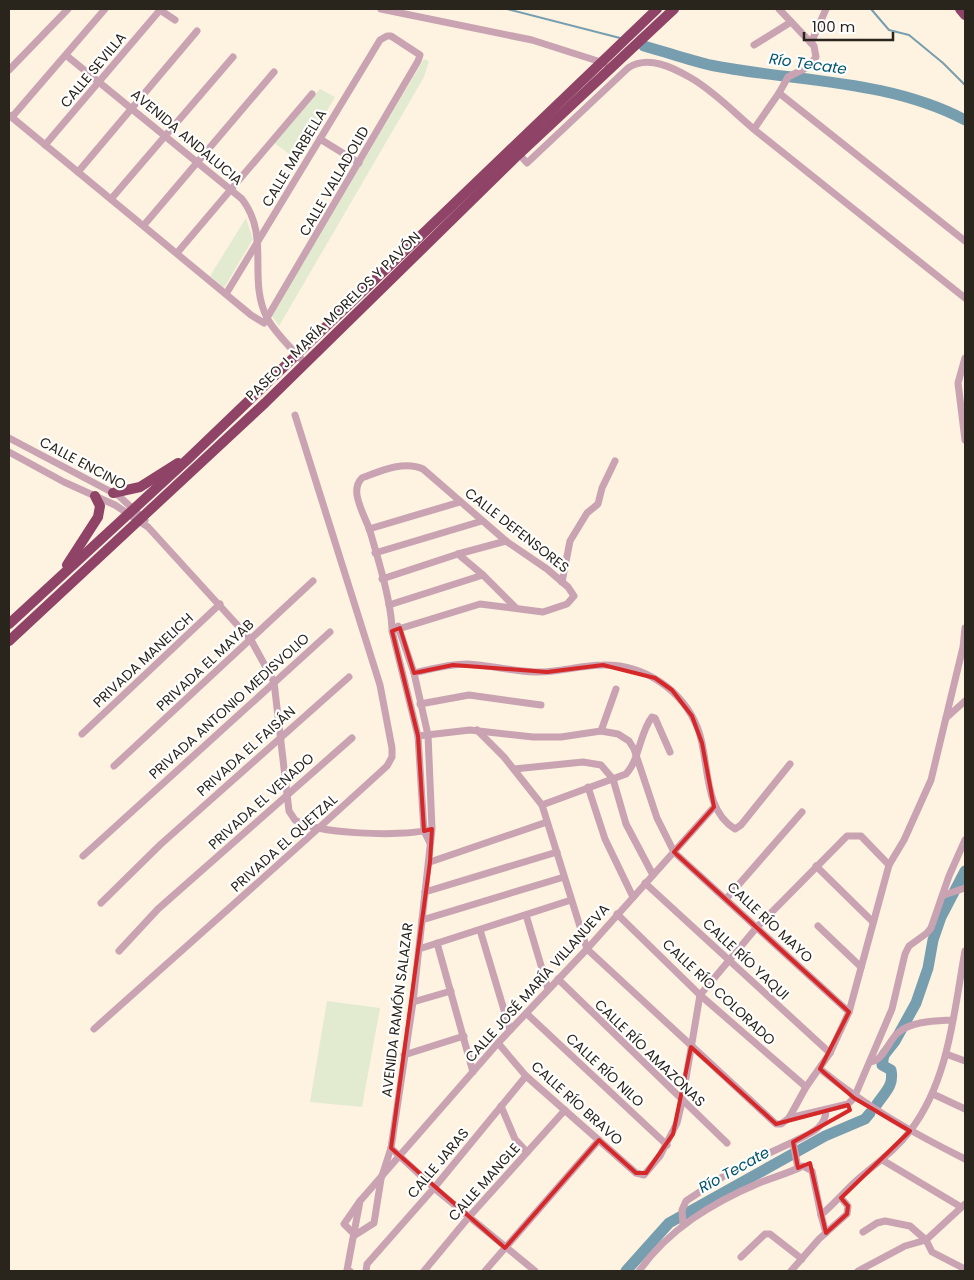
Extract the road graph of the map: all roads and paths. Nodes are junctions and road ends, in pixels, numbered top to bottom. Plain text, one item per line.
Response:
1 (68, 9) edge
2 (105, 9) edge
3 (381, 9) edge
4 (657, 9) edge
5 (674, 9) edge
6 (779, 9) edge
7 (826, 9) edge
8 (960, 9) edge
9 (965, 15) edge
10 (175, 20) dead end
11 (791, 22) junction
12 (197, 31) dead end
13 (811, 43) junction
14 (754, 45) dead end
15 (420, 55) joint
16 (67, 56) junction
17 (232, 57) dead end
18 (600, 62) junction
19 (611, 65) junction
20 (9, 70) edge
21 (274, 72) dead end
22 (99, 81) junction
23 (779, 93) junction
24 (312, 94) dead end
25 (133, 107) junction
26 (10, 116) edge
27 (754, 128) junction
28 (167, 135) junction
29 (320, 139) junction
30 (45, 145) junction
31 (519, 154) junction
32 (199, 162) junction
33 (359, 163) junction
34 (78, 172) junction
35 (231, 188) junction
36 (111, 199) junction
37 (144, 225) junction
38 (259, 241) junction
39 (965, 241) edge
40 (178, 253) junction
41 (226, 294) junction
42 (965, 298) edge
43 (268, 319) junction
44 (301, 358) junction
45 (965, 358) edge
46 (295, 415) dead end
47 (9, 438) edge
48 (965, 440) edge
49 (9, 452) edge
50 (188, 459) junction
51 (615, 461) dead end
52 (418, 466) joint
53 (113, 493) junction
54 (95, 496) junction
55 (460, 502) junction
56 (131, 510) junction
57 (140, 518) junction
58 (482, 521) junction
59 (369, 530) junction
60 (506, 541) junction
61 (375, 554) junction
62 (458, 554) junction
63 (483, 574) junction
64 (59, 577) junction
65 (382, 579) junction
66 (313, 581) dead end
67 (562, 582) junction
68 (220, 604) junction
69 (388, 605) junction
70 (516, 608) junction
71 (392, 621) junction
72 (9, 624) edge
73 (400, 628) junction
74 (965, 628) edge
75 (392, 631) junction
76 (330, 632) dead end
77 (9, 640) edge
78 (251, 640) junction
79 (414, 674) junction
80 (349, 677) dead end
81 (274, 682) junction
82 (616, 689) dead end
83 (965, 701) edge
84 (420, 704) junction
85 (541, 705) dead end
86 (946, 718) junction
87 (477, 730) junction
88 (601, 731) junction
89 (82, 734) dead end
90 (428, 735) junction
91 (282, 736) junction
92 (418, 736) junction
93 (352, 738) dead end
94 (670, 752) dead end
95 (636, 754) junction
96 (790, 764) dead end
97 (114, 766) dead end
98 (514, 769) junction
99 (612, 779) junction
100 (588, 787) junction
101 (288, 793) junction
102 (542, 806) junction
103 (714, 807) junction
104 (802, 812) dead end
105 (547, 822) junction
106 (319, 828) junction
107 (432, 829) junction
108 (424, 831) junction
109 (965, 840) edge
110 (430, 843) junction
111 (557, 852) junction
112 (674, 852) junction
113 (84, 856) dead end
114 (430, 862) junction
115 (889, 865) junction
116 (816, 866) junction
117 (653, 875) junction
118 (564, 877) junction
119 (646, 883) junction
120 (965, 888) edge
121 (425, 892) junction
122 (944, 894) junction
123 (633, 897) junction
124 (726, 898) junction
125 (571, 900) junction
126 (101, 903) dead end
127 (617, 914) junction
128 (526, 915) junction
129 (422, 920) junction
130 (873, 922) junction
131 (818, 926) dead end
132 (757, 927) junction
133 (480, 930) junction
134 (437, 943) junction
135 (420, 949) junction
136 (587, 949) junction
137 (965, 950) edge
138 (118, 951) dead end
139 (730, 961) junction
140 (861, 968) junction
141 (558, 979) junction
142 (548, 988) junction
143 (451, 991) junction
144 (700, 995) junction
145 (414, 1002) junction
146 (849, 1012) junction
147 (527, 1014) junction
148 (952, 1020) junction
149 (94, 1029) dead end
150 (510, 1030) junction
151 (464, 1036) junction
152 (498, 1043) junction
153 (691, 1047) junction
154 (830, 1053) junction
155 (946, 1054) junction
156 (404, 1055) junction
157 (965, 1061) edge
158 (870, 1062) junction
159 (820, 1069) junction
160 (473, 1072) junction
161 (526, 1076) junction
162 (806, 1087) junction
163 (933, 1094) junction
164 (854, 1098) junction
165 (682, 1102) junction
166 (502, 1106) junction
167 (965, 1109) edge
168 (565, 1110) junction
169 (826, 1110) junction
170 (789, 1118) junction
171 (910, 1131) junction
172 (598, 1140) junction
173 (793, 1142) junction
174 (727, 1143) dead end
175 (667, 1145) junction
176 (391, 1148) junction
177 (527, 1152) junction
178 (401, 1156) junction
179 (965, 1160) edge
180 (884, 1161) junction
181 (798, 1168) junction
182 (381, 1179) junction
183 (434, 1188) junction
184 (841, 1198) junction
185 (360, 1202) junction
186 (963, 1206) edge
187 (821, 1215) junction
188 (468, 1218) junction
189 (683, 1224) junction
190 (863, 1232) dead end
191 (826, 1233) junction
192 (355, 1235) junction
193 (926, 1240) junction
194 (505, 1248) junction
195 (742, 1257) dead end
196 (802, 1259) junction
197 (366, 1268) edge
198 (965, 1269) edge
199 (860, 1270) edge
200 (348, 1271) edge
201 (424, 1271) edge
202 (485, 1271) edge
203 (534, 1271) edge
204 (639, 1271) edge
205 (791, 1271) edge

1 - 20 street
2 - 16 street
3 - 18 street
4 - 18 highway, PASEO J. MARÍA MORELOS Y PAVÓN
5 - 19 highway, PASEO J. MARÍA MORELOS Y PAVÓN
6 - 11 street
7 - 13 street
8 - 9 highway
10 - 22 street, CALLE SEVILLA
11 - 13 street
11 - 14 street
12 - 25 street
13 - 23 street
15 - 29 street, CALLE MARBELLA
15 - 33 street, CALLE VALLADOLID
16 - 22 street, AVENIDA ANDALUCIA
16 - 26 street
17 - 28 street
18 - 19 street
18 - 44 highway, PASEO J. MARÍA MORELOS Y PAVÓN
19 - 31 highway, PASEO J. MARÍA MORELOS Y PAVÓN
21 - 32 street
22 - 25 street, AVENIDA ANDALUCIA
22 - 30 street, CALLE SEVILLA
23 - 27 street
23 - 39 street
24 - 35 street
25 - 28 street, AVENIDA ANDALUCIA
25 - 34 street
26 - 30 street
27 - 31 street
27 - 42 street
28 - 32 street, AVENIDA ANDALUCIA
28 - 36 street
29 - 33 street
29 - 38 street, CALLE MARBELLA
30 - 34 street
31 - 44 highway, PASEO J. MARÍA MORELOS Y PAVÓN
32 - 35 street, AVENIDA ANDALUCIA
32 - 37 street
33 - 43 street, CALLE VALLADOLID
34 - 36 street
35 - 38 street, AVENIDA ANDALUCIA
35 - 40 street
36 - 37 street
37 - 40 street
38 - 41 street, CALLE MARBELLA
38 - 43 street, AVENIDA ANDALUCIA
40 - 41 street
41 - 43 street
43 - 44 street, AVENIDA ANDALUCIA
44 - 50 highway, PASEO J. MARÍA MORELOS Y PAVÓN
44 - 57 highway, PASEO J. MARÍA MORELOS Y PAVÓN
45 - 48 street
46 - 106 street, PRIVADA EL QUETZAL
47 - 53 street, CALLE ENCINO
49 - 54 street, CALLE ENCINO
50 - 53 highway
50 - 56 highway, PASEO J. MARÍA MORELOS Y PAVÓN
51 - 67 street
52 - 55 street, CALLE DEFENSORES
52 - 59 street, AVENIDA RAMÓN SALAZAR
53 - 56 street, CALLE ENCINO
54 - 56 street, CALLE ENCINO
54 - 64 highway
55 - 58 street, CALLE DEFENSORES
55 - 59 street
56 - 57 street, CALLE ENCINO
56 - 64 highway, PASEO J. MARÍA MORELOS Y PAVÓN
57 - 68 street, CALLE ENCINO
57 - 77 highway, PASEO J. MARÍA MORELOS Y PAVÓN
58 - 60 street, CALLE DEFENSORES
58 - 61 street
59 - 61 street, AVENIDA RAMÓN SALAZAR
60 - 62 street
60 - 67 street, CALLE DEFENSORES
61 - 65 street, AVENIDA RAMÓN SALAZAR
62 - 63 street
62 - 65 street
63 - 69 street
63 - 70 street
64 - 72 highway, PASEO J. MARÍA MORELOS Y PAVÓN
65 - 69 street, AVENIDA RAMÓN SALAZAR
66 - 78 street, PRIVADA EL MAYAB
67 - 70 street, CALLE DEFENSORES
68 - 78 street, CALLE ENCINO
68 - 89 street, PRIVADA MANELICH
69 - 71 street, AVENIDA RAMÓN SALAZAR
70 - 73 street
71 - 73 street
71 - 75 street, AVENIDA RAMÓN SALAZAR
73 - 75 street
73 - 79 street, AVENIDA RAMÓN SALAZAR
74 - 86 street
75 - 92 street, AVENIDA RAMÓN SALAZAR
76 - 81 street, PRIVADA ANTONIO MEDISVOLIO
78 - 81 street, CALLE ENCINO
78 - 97 street, PRIVADA EL MAYAB
79 - 84 street, AVENIDA RAMÓN SALAZAR
79 - 103 street
80 - 91 street, PRIVADA EL FAISÁN
81 - 91 street
81 - 113 street, PRIVADA ANTONIO MEDISVOLIO
82 - 88 street
83 - 86 street
84 - 85 street
84 - 90 street, AVENIDA RAMÓN SALAZAR
86 - 115 street
87 - 88 street
87 - 90 street
87 - 98 street
88 - 95 street
90 - 92 street
90 - 107 street, AVENIDA RAMÓN SALAZAR
91 - 101 street
91 - 126 street, PRIVADA EL FAISÁN
92 - 108 street, AVENIDA RAMÓN SALAZAR
93 - 101 street, PRIVADA EL VENADO
94 - 95 street
95 - 99 street
95 - 112 street
96 - 103 street
98 - 99 street
98 - 102 street
99 - 100 street
99 - 117 street
100 - 102 street
100 - 123 street
101 - 106 street
101 - 138 street, PRIVADA EL VENADO
102 - 105 street
103 - 112 street, CALLE JOSÉ MARÍA VILLANUEVA
104 - 124 street
105 - 111 street
105 - 114 street
106 - 108 street
106 - 149 street, PRIVADA EL QUETZAL
107 - 108 street
107 - 110 street, AVENIDA RAMÓN SALAZAR
108 - 110 street, AVENIDA RAMÓN SALAZAR
109 - 122 street
110 - 114 street, AVENIDA RAMÓN SALAZAR
111 - 118 street
111 - 121 street
112 - 117 street, CALLE JOSÉ MARÍA VILLANUEVA
112 - 124 street, CALLE RÍO MAYO
114 - 121 street, AVENIDA RAMÓN SALAZAR
115 - 116 street
115 - 130 street
116 - 130 street
116 - 132 street
117 - 119 street, CALLE JOSÉ MARÍA VILLANUEVA
118 - 125 street
118 - 129 street
119 - 123 street, CALLE JOSÉ MARÍA VILLANUEVA
119 - 139 street, CALLE RÍO YAQUI
120 - 122 street
121 - 129 street, AVENIDA RAMÓN SALAZAR
122 - 158 street
123 - 127 street, CALLE JOSÉ MARÍA VILLANUEVA
124 - 132 street, CALLE RÍO MAYO
125 - 128 street
125 - 136 street
127 - 136 street, CALLE JOSÉ MARÍA VILLANUEVA
127 - 144 street, CALLE RÍO COLORADO
128 - 133 street
128 - 142 street
129 - 135 street, AVENIDA RAMÓN SALAZAR
130 - 140 street
131 - 140 street
132 - 139 street
132 - 146 street, CALLE RÍO MAYO
133 - 134 street
133 - 150 street
134 - 135 street
134 - 143 street
135 - 145 street, AVENIDA RAMÓN SALAZAR
136 - 141 street, CALLE JOSÉ MARÍA VILLANUEVA
136 - 153 street
137 - 148 street
139 - 144 street
139 - 154 street, CALLE RÍO YAQUI
140 - 146 street
141 - 142 street, CALLE JOSÉ MARÍA VILLANUEVA
141 - 165 street, CALLE RÍO AMAZONAS
142 - 147 street, CALLE JOSÉ MARÍA VILLANUEVA
143 - 145 street
143 - 151 street
144 - 153 street
144 - 162 street, CALLE RÍO COLORADO
145 - 156 street, AVENIDA RAMÓN SALAZAR
146 - 154 street
147 - 150 street, CALLE JOSÉ MARÍA VILLANUEVA
147 - 175 street, CALLE RÍO NILO
148 - 155 street
148 - 158 street
150 - 152 street, CALLE JOSÉ MARÍA VILLANUEVA
151 - 156 street
151 - 160 street
152 - 160 street, CALLE JOSÉ MARÍA VILLANUEVA
152 - 161 street, CALLE RÍO BRAVO
153 - 165 street
153 - 170 street
154 - 159 street
155 - 157 street
155 - 163 street
156 - 176 street, AVENIDA RAMÓN SALAZAR
158 - 164 street
159 - 162 street
159 - 164 street
160 - 178 street, CALLE JOSÉ MARÍA VILLANUEVA
161 - 166 street, CALLE JARAS
161 - 168 street, CALLE RÍO BRAVO
162 - 170 street
163 - 167 street
163 - 171 street
164 - 169 street
164 - 171 street
165 - 174 street, CALLE RÍO AMAZONAS
165 - 175 street
166 - 177 street
166 - 183 street, CALLE JARAS
168 - 172 street, CALLE RÍO BRAVO
168 - 177 street, CALLE MANGLE
169 - 170 street
169 - 173 street
171 - 179 street
171 - 180 street
172 - 175 street, CALLE RÍO BRAVO
172 - 194 street
173 - 181 street
173 - 189 street
176 - 178 street
176 - 182 street, AVENIDA RAMÓN SALAZAR
177 - 188 street, CALLE MANGLE
178 - 182 street, CALLE JOSÉ MARÍA VILLANUEVA
178 - 183 street
180 - 184 street
180 - 186 street
181 - 187 street
181 - 189 street
182 - 185 street, AVENIDA RAMÓN SALAZAR
182 - 192 street, AVENIDA RAMÓN SALAZAR
183 - 188 street
183 - 197 street, CALLE JARAS
184 - 187 street
184 - 191 street
185 - 192 street
185 - 192 street, AVENIDA RAMÓN SALAZAR
186 - 193 street
187 - 191 street
188 - 194 street
188 - 201 street, CALLE MANGLE
189 - 204 street
190 - 193 street
191 - 196 street
192 - 200 street
193 - 198 street
193 - 199 street
194 - 202 street
194 - 203 street
195 - 196 street
196 - 205 street

